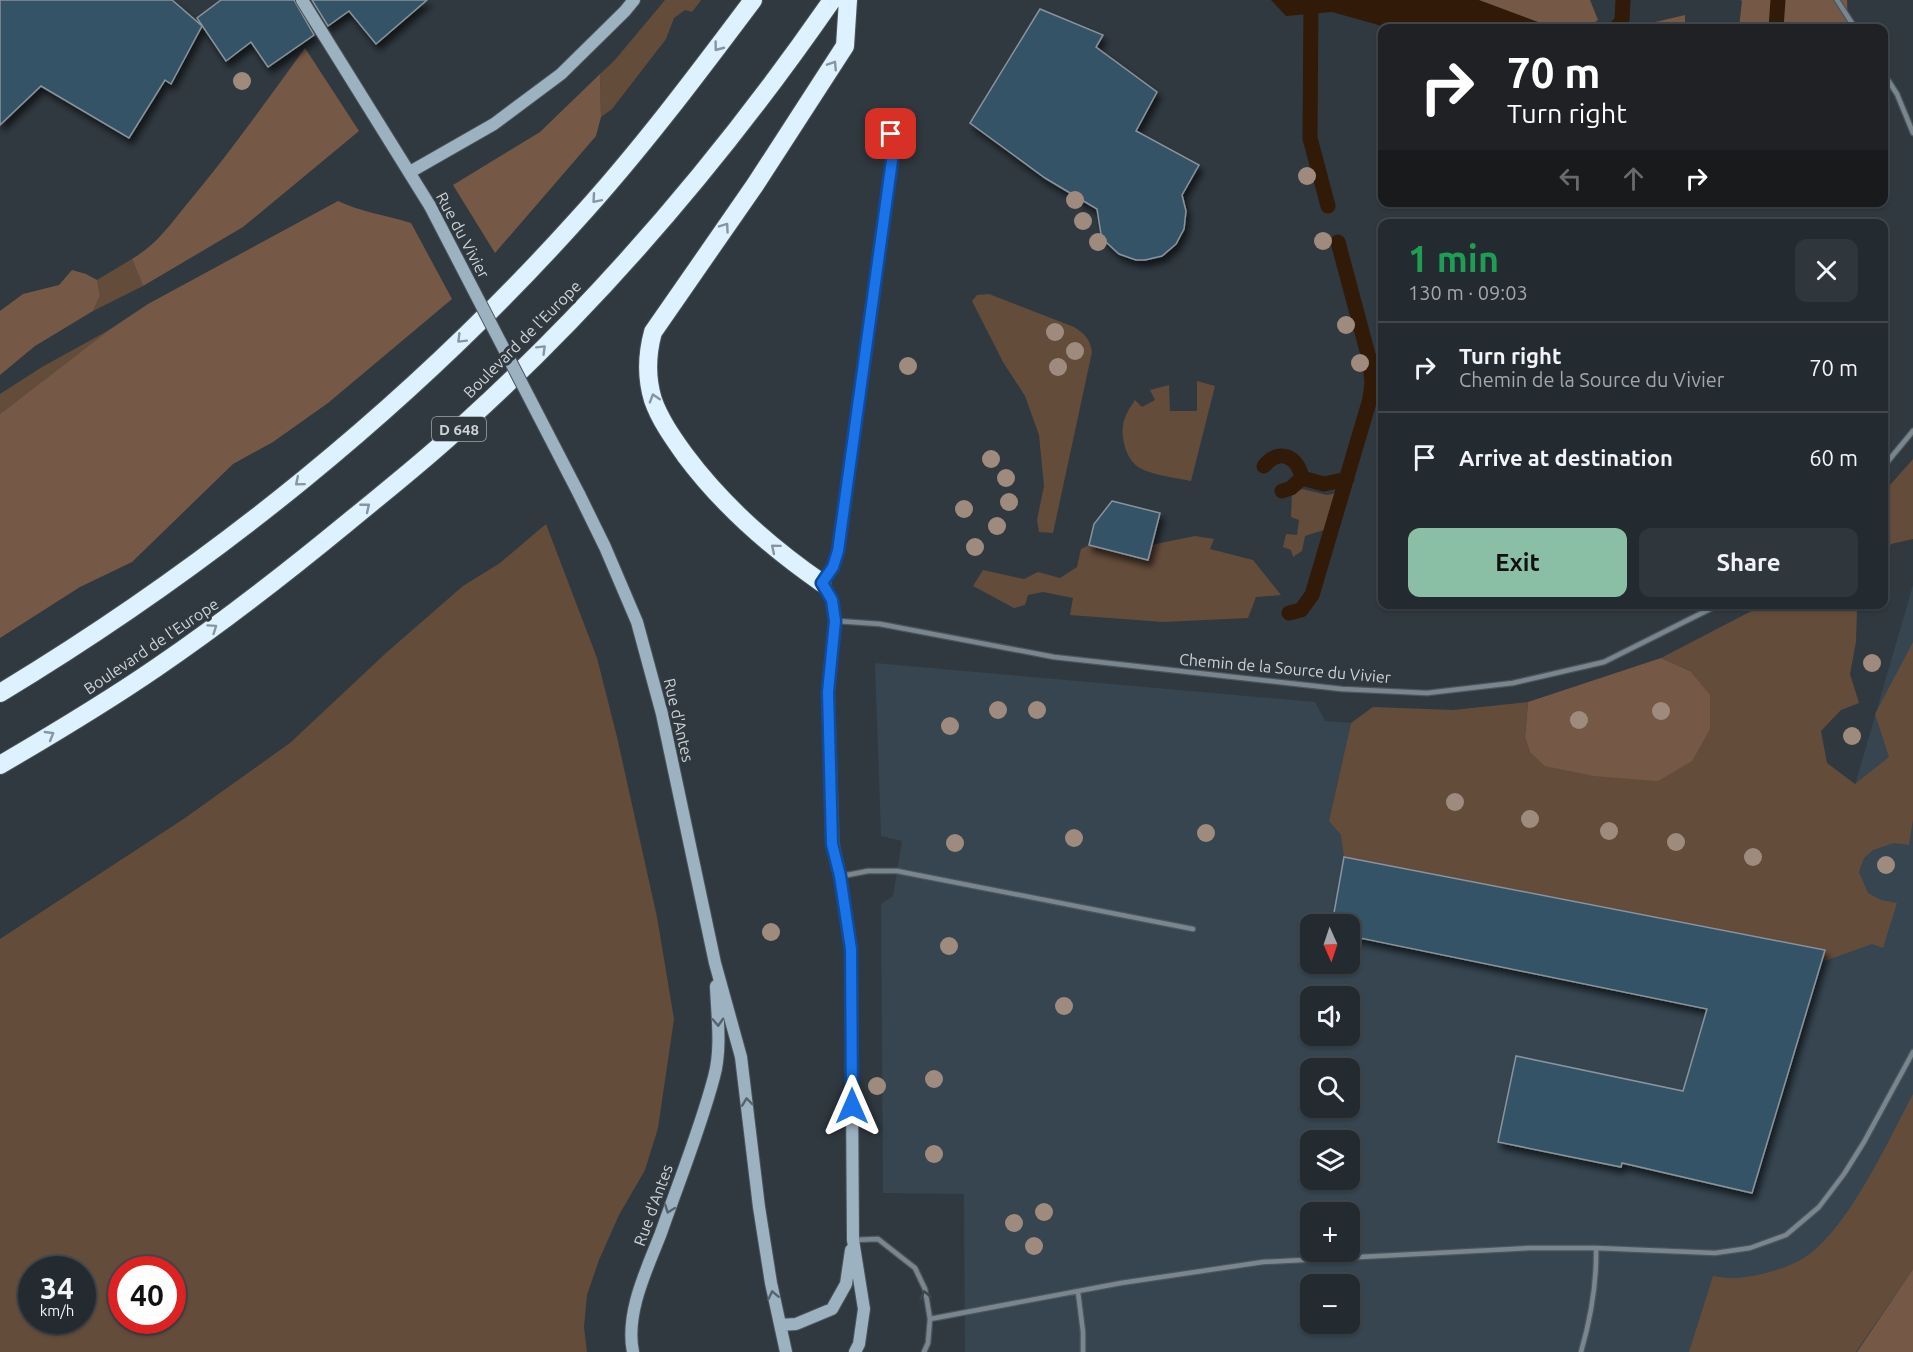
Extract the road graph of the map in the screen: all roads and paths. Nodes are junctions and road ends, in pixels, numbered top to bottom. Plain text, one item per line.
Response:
1 (302, 0) edge
2 (634, 0) edge
3 (753, 0) edge
4 (832, 0) edge
5 (848, 0) edge
6 (1837, 0) edge
7 (1853, 24) edge
8 (1888, 80) edge
9 (890, 116) dead end
10 (1913, 133) edge
11 (410, 172) junction
12 (1913, 431) edge
13 (1888, 461) edge
14 (579, 494) joint
15 (822, 583) junction
16 (1710, 609) edge
17 (835, 621) junction
18 (0, 693) edge
19 (0, 765) edge
20 (840, 876) junction
21 (1194, 929) dead end
22 (715, 963) junction
23 (1913, 1052) edge
24 (853, 1240) junction
25 (1596, 1248) junction
26 (1078, 1292) junction
27 (930, 1319) junction
28 (780, 1325) junction
29 (633, 1352) edge
30 (786, 1352) edge
31 (855, 1352) edge
32 (924, 1352) edge
33 (1083, 1352) edge
34 (1581, 1352) edge

1 - 11 street, Rue du Vivier
2 - 11 street
3 -> 18 highway
19 -> 4 highway, Boulevard de l'Europe / D 648
15 -> 5 highway
6 - 7 lane
8 - 10 lane
9 - 15 street
11 - 14 street, Rue du Vivier, bridge
12 - 13 lane
14 - 22 street, Rue d'Antes
15 - 17 street
16 - 17 lane, Chemin de la Source du Vivier
17 - 20 street
20 - 21 lane
20 - 24 street
28 -> 22 street, Rue d'Antes
22 -> 29 street, Rue d'Antes
23 - 25 lane
27 -> 24 lane
24 - 28 street
24 - 31 street
25 - 26 lane
25 - 34 lane
26 - 27 lane
26 - 33 lane
27 - 32 lane
28 - 30 street, Rue d'Antes

